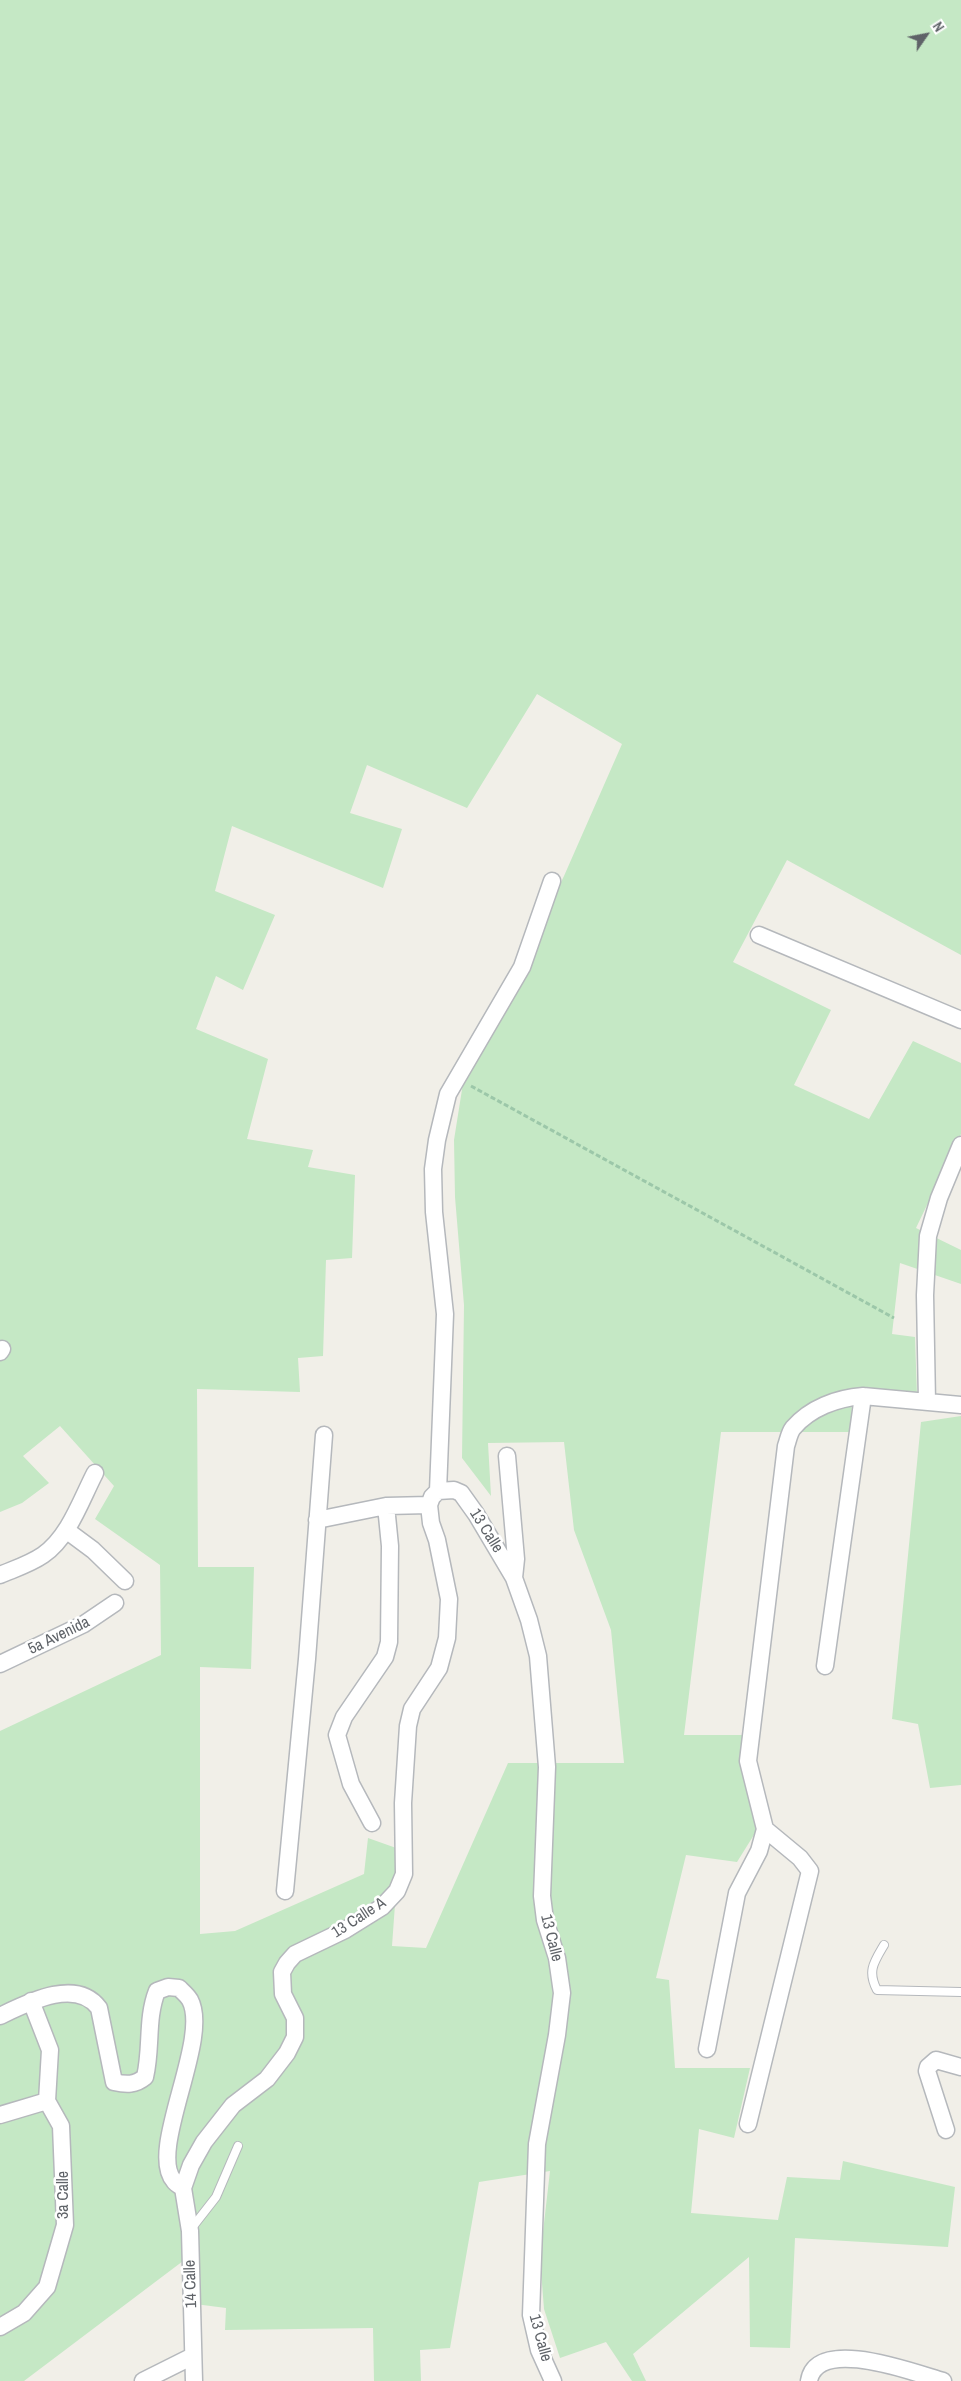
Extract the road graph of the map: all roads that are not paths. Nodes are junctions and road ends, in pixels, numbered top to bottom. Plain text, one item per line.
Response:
1 (552, 881) dead end
2 (759, 935) dead end
3 (961, 1020) edge
4 (961, 1145) edge
5 (863, 1396) junction
6 (927, 1402) junction
7 (961, 1405) edge
8 (324, 1435) dead end
9 (507, 1456) dead end
10 (95, 1473) dead end
11 (442, 1490) junction
12 (430, 1505) junction
13 (386, 1506) junction
14 (317, 1520) junction
15 (66, 1530) junction
16 (0, 1575) edge
17 (514, 1578) junction
18 (125, 1581) dead end
19 (115, 1603) dead end
20 (0, 1664) edge
21 (825, 1666) dead end
22 (372, 1824) dead end
23 (765, 1829) junction
24 (285, 1891) dead end
25 (884, 1945) dead end
26 (961, 1992) edge
27 (31, 2001) junction
28 (0, 2016) edge
29 (708, 2049) dead end
30 (961, 2067) edge
31 (46, 2101) junction
32 (0, 2116) edge
33 (748, 2124) dead end
34 (946, 2130) dead end
35 (238, 2146) dead end
36 (183, 2188) junction
37 (190, 2230) junction
38 (0, 2327) edge
39 (193, 2356) junction
40 (143, 2381) edge
41 (194, 2381) edge
42 (553, 2381) edge
43 (809, 2381) edge
44 (944, 2381) edge

1 - 11 street
2 - 3 street
4 - 6 street
5 - 6 street
5 - 21 street
5 - 23 street
6 - 7 street
8 - 14 street
9 - 17 street
10 - 15 street
11 - 12 street
11 - 17 street, 13 Calle
12 - 13 street
12 - 36 street, 13 Calle A
13 - 14 street
13 - 22 street
14 - 24 street
15 - 16 street
15 - 18 street
17 - 42 street, 13 Calle
19 - 20 street, 5a Avenida
23 - 29 street
23 - 33 street
25 - 26 lane
27 - 28 street
27 - 31 street
27 - 36 street
30 - 34 street
31 - 32 street
31 - 38 street, 3a Calle
35 - 37 lane
36 - 37 street, 14 Calle
37 - 39 street, 14 Calle
39 - 40 street
39 - 41 street, 14 Calle
43 - 44 street

